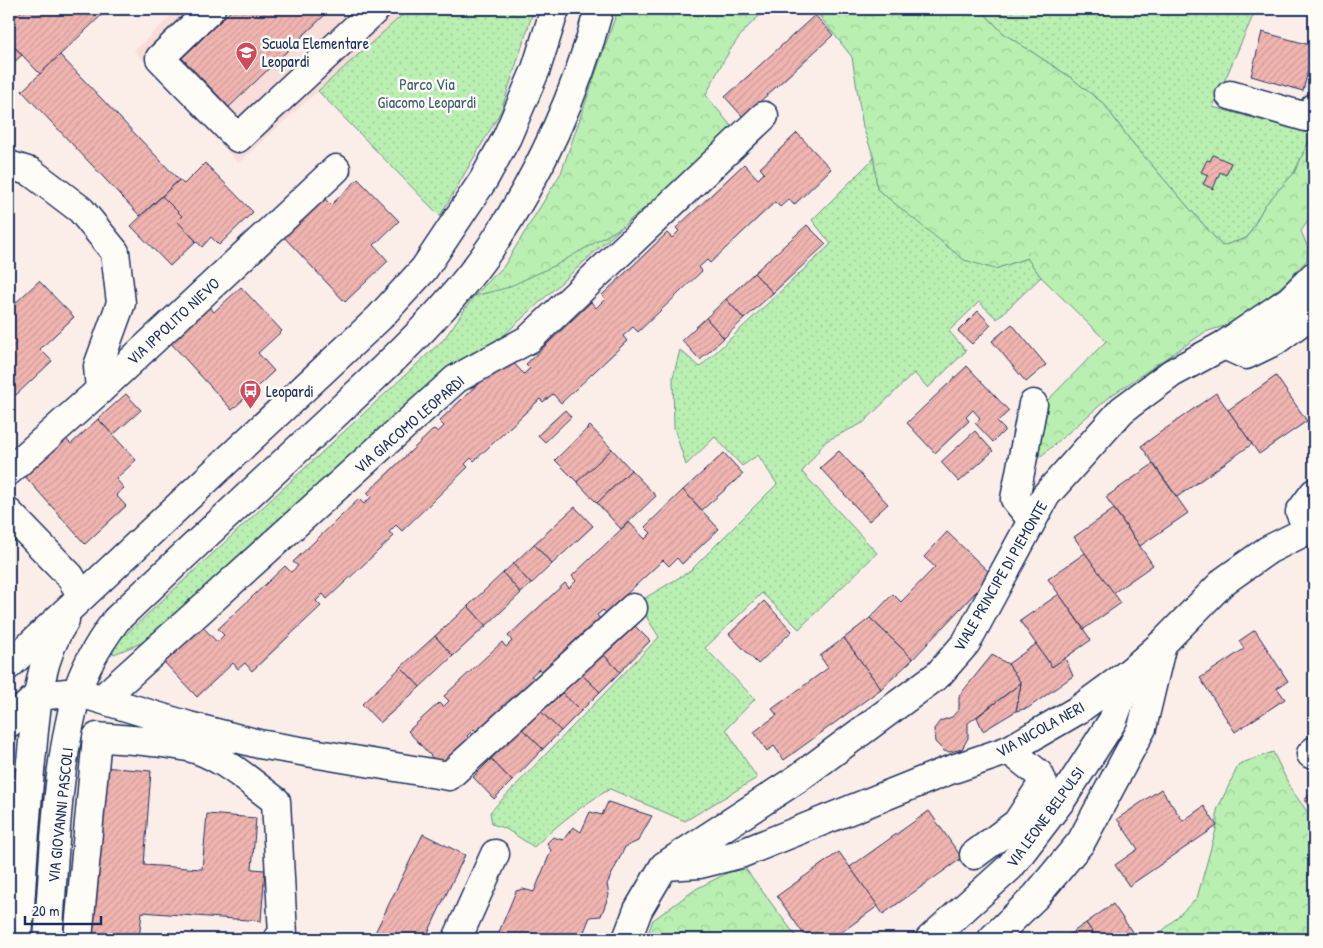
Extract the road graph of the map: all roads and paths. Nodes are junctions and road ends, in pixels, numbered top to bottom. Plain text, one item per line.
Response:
1 (211, 9) edge
2 (376, 9) edge
3 (555, 9) edge
4 (599, 9) edge
5 (1230, 95) dead end
6 (1314, 108) edge
7 (764, 116) dead end
8 (9, 165) edge
9 (336, 169) dead end
10 (1314, 276) edge
11 (1314, 312) edge
12 (380, 318) junction
13 (1224, 345) junction
14 (407, 346) junction
15 (100, 390) junction
16 (1033, 404) dead end
17 (9, 471) edge
18 (1314, 493) edge
19 (9, 513) edge
20 (1032, 520) junction
21 (1311, 528) edge
22 (82, 596) junction
23 (633, 608) dead end
24 (1162, 644) junction
25 (9, 665) edge
26 (1130, 672) junction
27 (77, 692) junction
28 (38, 696) junction
29 (103, 698) junction
30 (9, 723) edge
31 (1009, 750) junction
32 (495, 854) dead end
33 (974, 855) dead end
34 (664, 866) junction
35 (18, 939) edge
36 (48, 939) edge
37 (78, 939) edge
38 (278, 939) edge
39 (457, 939) edge
40 (627, 939) edge
41 (930, 939) edge
42 (992, 939) edge

1 - 2 street
3 - 12 street
4 - 14 street
5 - 6 street
7 - 29 street, VIA GIACOMO LEOPARDI
8 - 15 street
9 - 15 street, VIA IPPOLITO NIEVO
10 - 13 street, VIALE PRINCIPE DI PIEMONTE
11 - 13 street
12 - 14 street
12 - 22 street
13 - 20 street, VIALE PRINCIPE DI PIEMONTE
14 - 27 street
15 - 17 street, VIA IPPOLITO NIEVO
16 - 20 street
18 - 21 street
19 - 22 street
20 - 34 street, VIALE PRINCIPE DI PIEMONTE
21 - 24 street, VIA NICOLA NERI
22 - 25 street
22 - 28 street
23 - 29 street
24 - 26 street, VIA NICOLA NERI
24 - 42 street
26 - 31 street, VIA NICOLA NERI
26 - 41 street, VIA LEONE BELPULSI
27 - 28 street
27 - 29 street
27 - 36 street, VIA GIOVANNI PASCOLI
28 - 30 street
28 - 35 street, VIA GIOVANNI PASCOLI
31 - 33 street
31 - 34 street, VIA NICOLA NERI
32 - 39 street
34 - 40 street, VIALE PRINCIPE DI PIEMONTE
37 - 38 street

